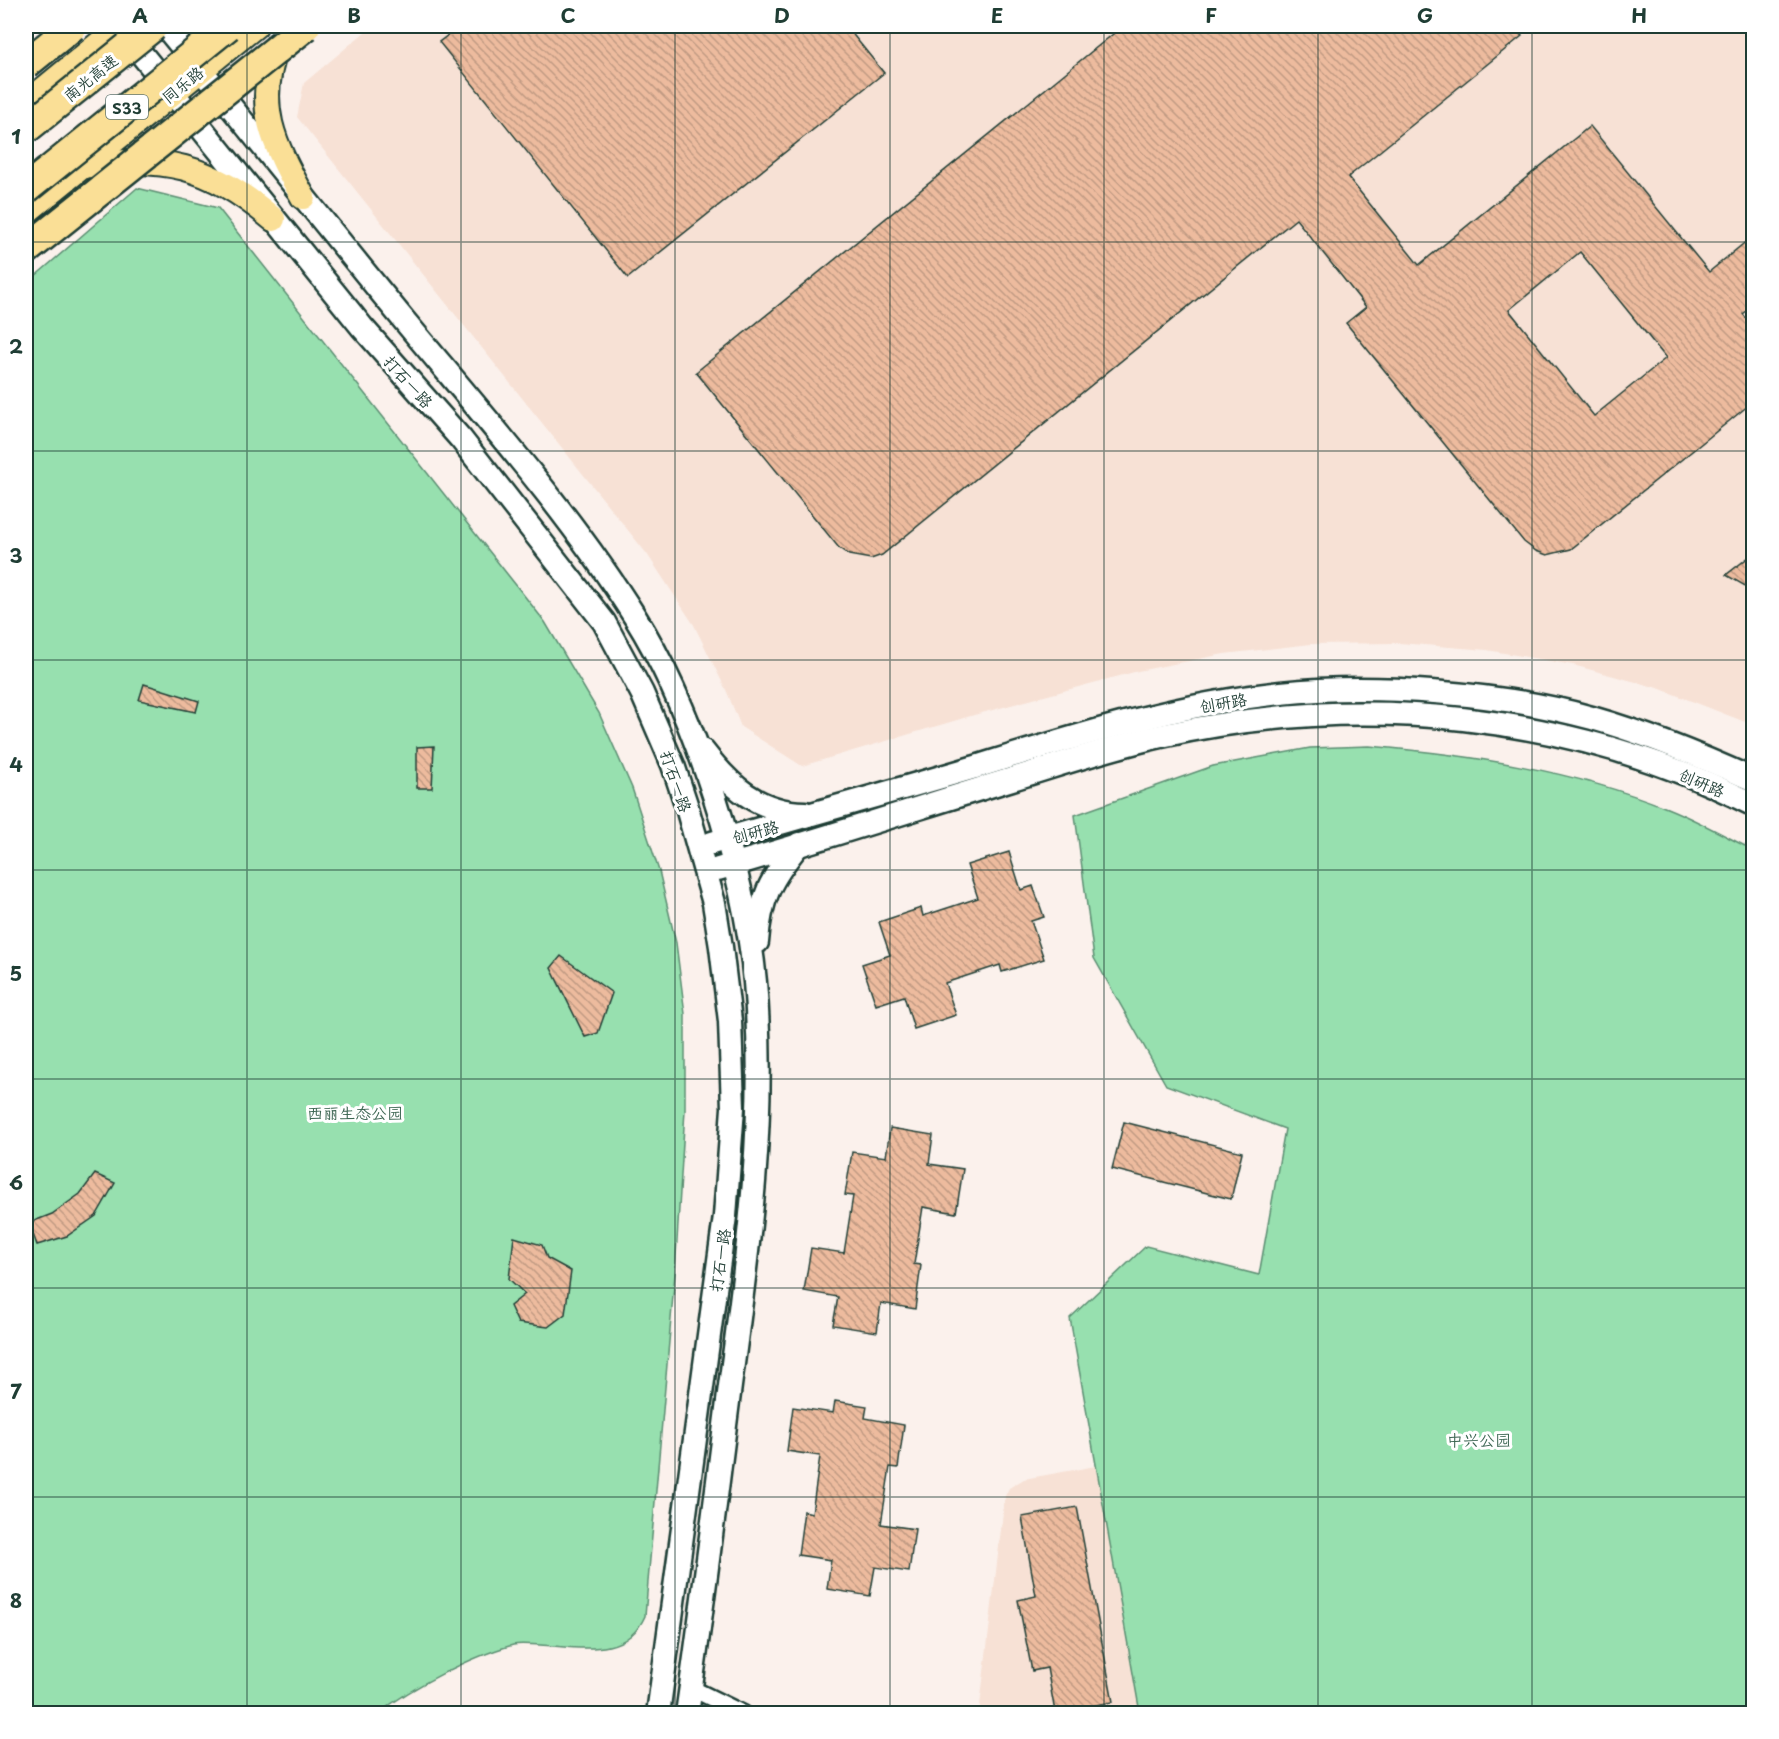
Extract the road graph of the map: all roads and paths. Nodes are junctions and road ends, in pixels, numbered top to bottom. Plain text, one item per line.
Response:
1 (55, 26) edge
2 (74, 26) edge
3 (120, 26) edge
4 (154, 26) edge
5 (165, 26) edge
6 (228, 26) edge
7 (255, 26) edge
8 (286, 26) edge
9 (306, 26) edge
10 (26, 64) edge
11 (201, 69) junction
12 (171, 93) junction
13 (26, 103) edge
14 (26, 129) edge
15 (81, 166) junction
16 (26, 189) edge
17 (303, 197) junction
18 (26, 212) edge
19 (273, 219) junction
20 (26, 250) edge
21 (692, 736) junction
22 (1754, 780) edge
23 (1754, 805) edge
24 (822, 813) junction
25 (726, 839) junction
26 (799, 844) junction
27 (698, 848) junction
28 (733, 865) junction
29 (705, 873) junction
30 (755, 980) junction
31 (690, 1688) junction
32 (658, 1713) edge
33 (687, 1713) edge
34 (744, 1713) edge

1 - 13 main road
2 - 10 highway, bridge
3 - 12 main road, 打石一路
3 - 13 main road
4 - 14 highway, 南光高速 / S33, bridge
5 - 11 main road, 打石一路
6 - 16 highway, S33, bridge
7 - 11 main road, 同乐路
8 - 17 main road
9 - 20 highway, bridge
11 - 12 main road, 同乐路
11 - 17 main road, 打石一路
12 - 15 main road, 同乐路
12 - 19 main road, 打石一路
15 - 18 main road, 同乐路
15 - 19 main road
17 - 21 main road, 打石一路
19 - 27 main road, 打石一路
21 - 24 main road
21 - 25 main road, 打石一路
22 - 24 main road, 创研路
23 - 26 main road, 创研路
24 - 25 main road, 创研路
25 - 27 main road, 创研路
25 - 28 main road, 打石一路
26 - 28 main road, 创研路
26 - 30 main road
27 - 29 main road, 打石一路
28 - 29 main road, 创研路
28 - 30 main road, 打石一路
29 - 32 main road, 打石一路
30 - 31 main road, 打石一路
31 - 33 main road, 打石一路
31 - 34 street

